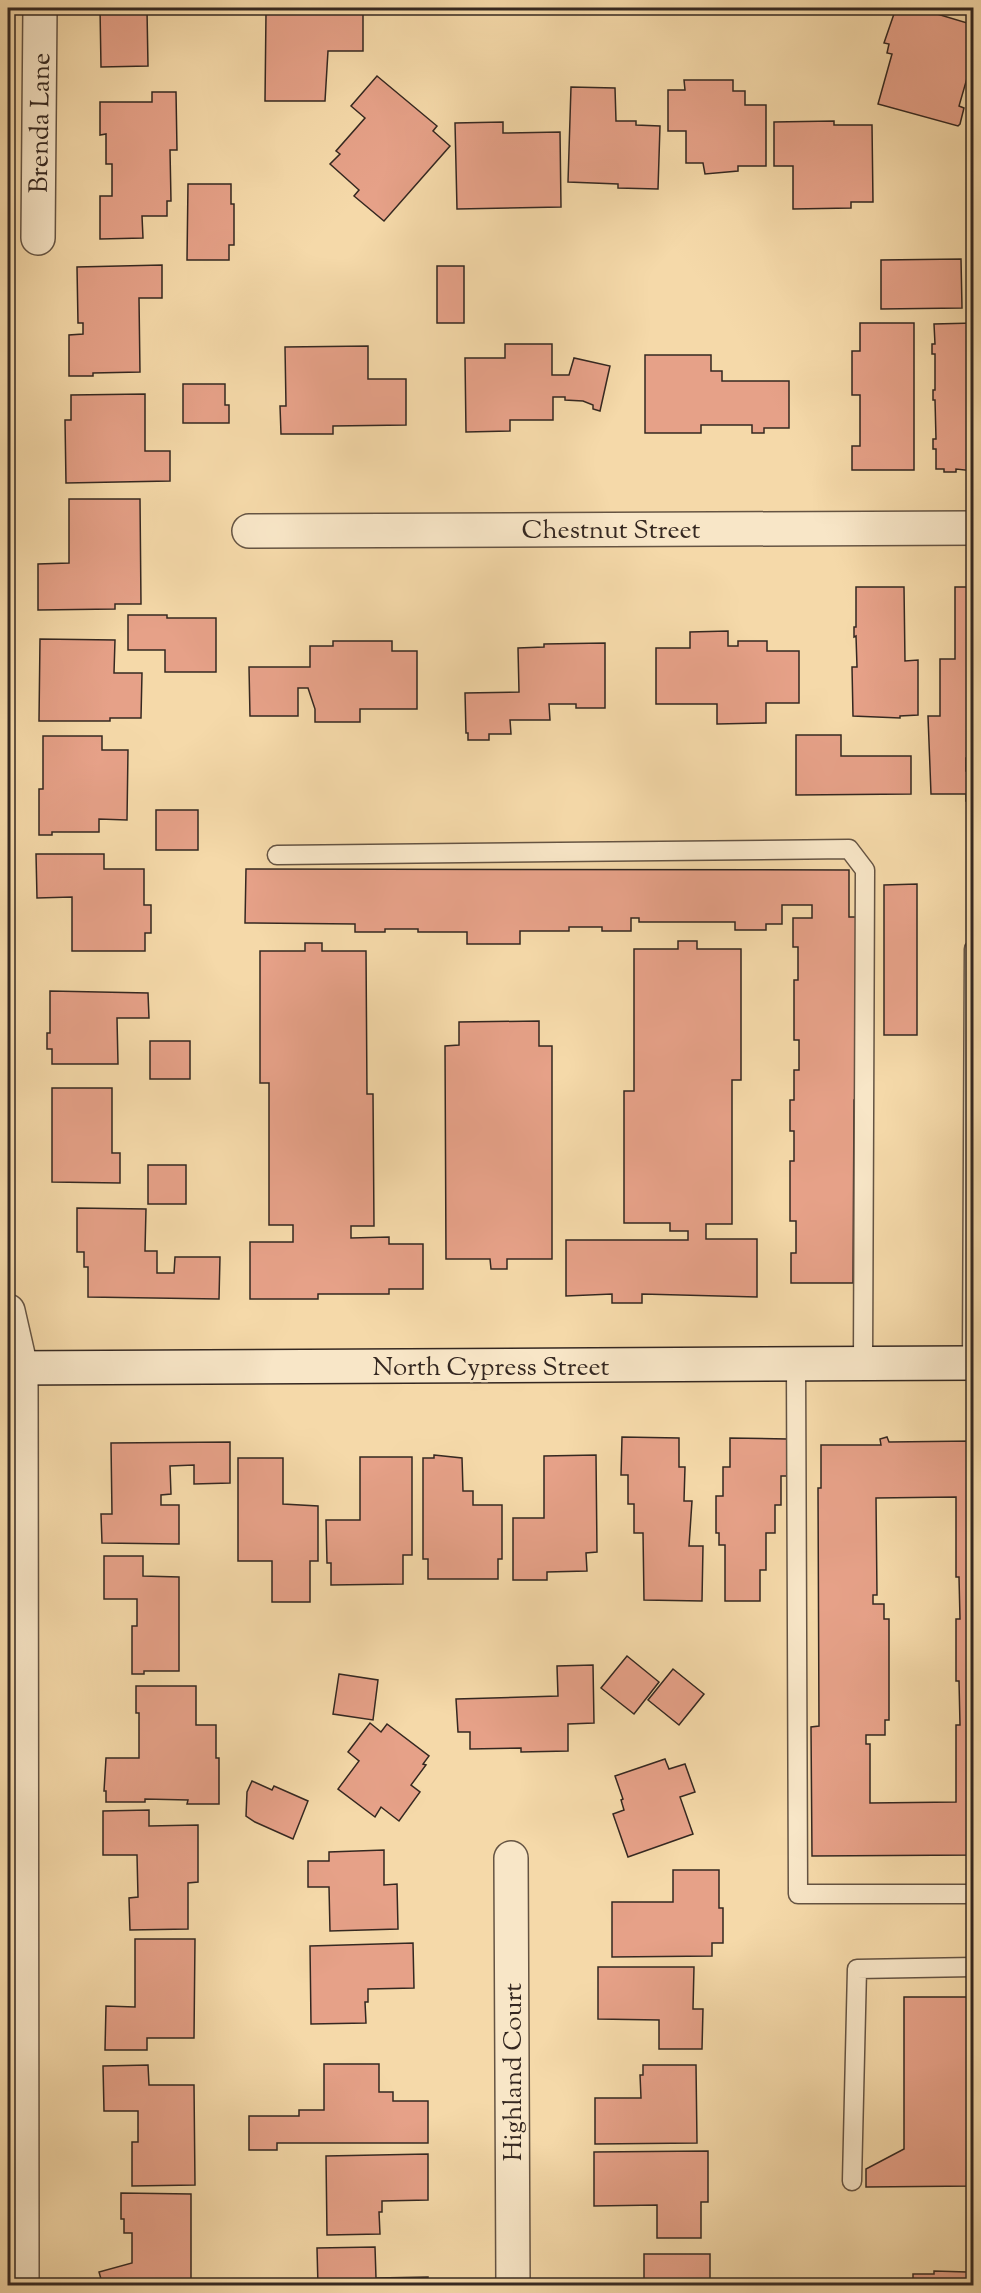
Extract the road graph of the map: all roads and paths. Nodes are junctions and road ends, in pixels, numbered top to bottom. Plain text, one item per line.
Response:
1 (40, 8) edge
2 (38, 238) dead end
3 (974, 528) edge
4 (249, 531) dead end
5 (277, 855) dead end
6 (974, 949) edge
7 (973, 1067) edge
8 (8, 1311) edge
9 (973, 1363) edge
10 (796, 1364) junction
11 (863, 1364) junction
12 (14, 1368) edge
13 (511, 1858) dead end
14 (974, 1894) edge
15 (974, 1967) edge
16 (15, 2178) edge
17 (852, 2181) dead end
18 (19, 2286) edge
19 (513, 2286) edge

1 - 2 street, Brenda Lane
3 - 4 street, Chestnut Street
5 - 11 lane
6 - 7 lane
7 - 9 lane
8 - 12 street
9 - 11 street, North Cypress Street
10 - 11 street, North Cypress Street
10 - 12 street, North Cypress Street
10 - 14 lane
12 - 16 street
13 - 19 street, Highland Court
15 - 17 lane
16 - 18 street

